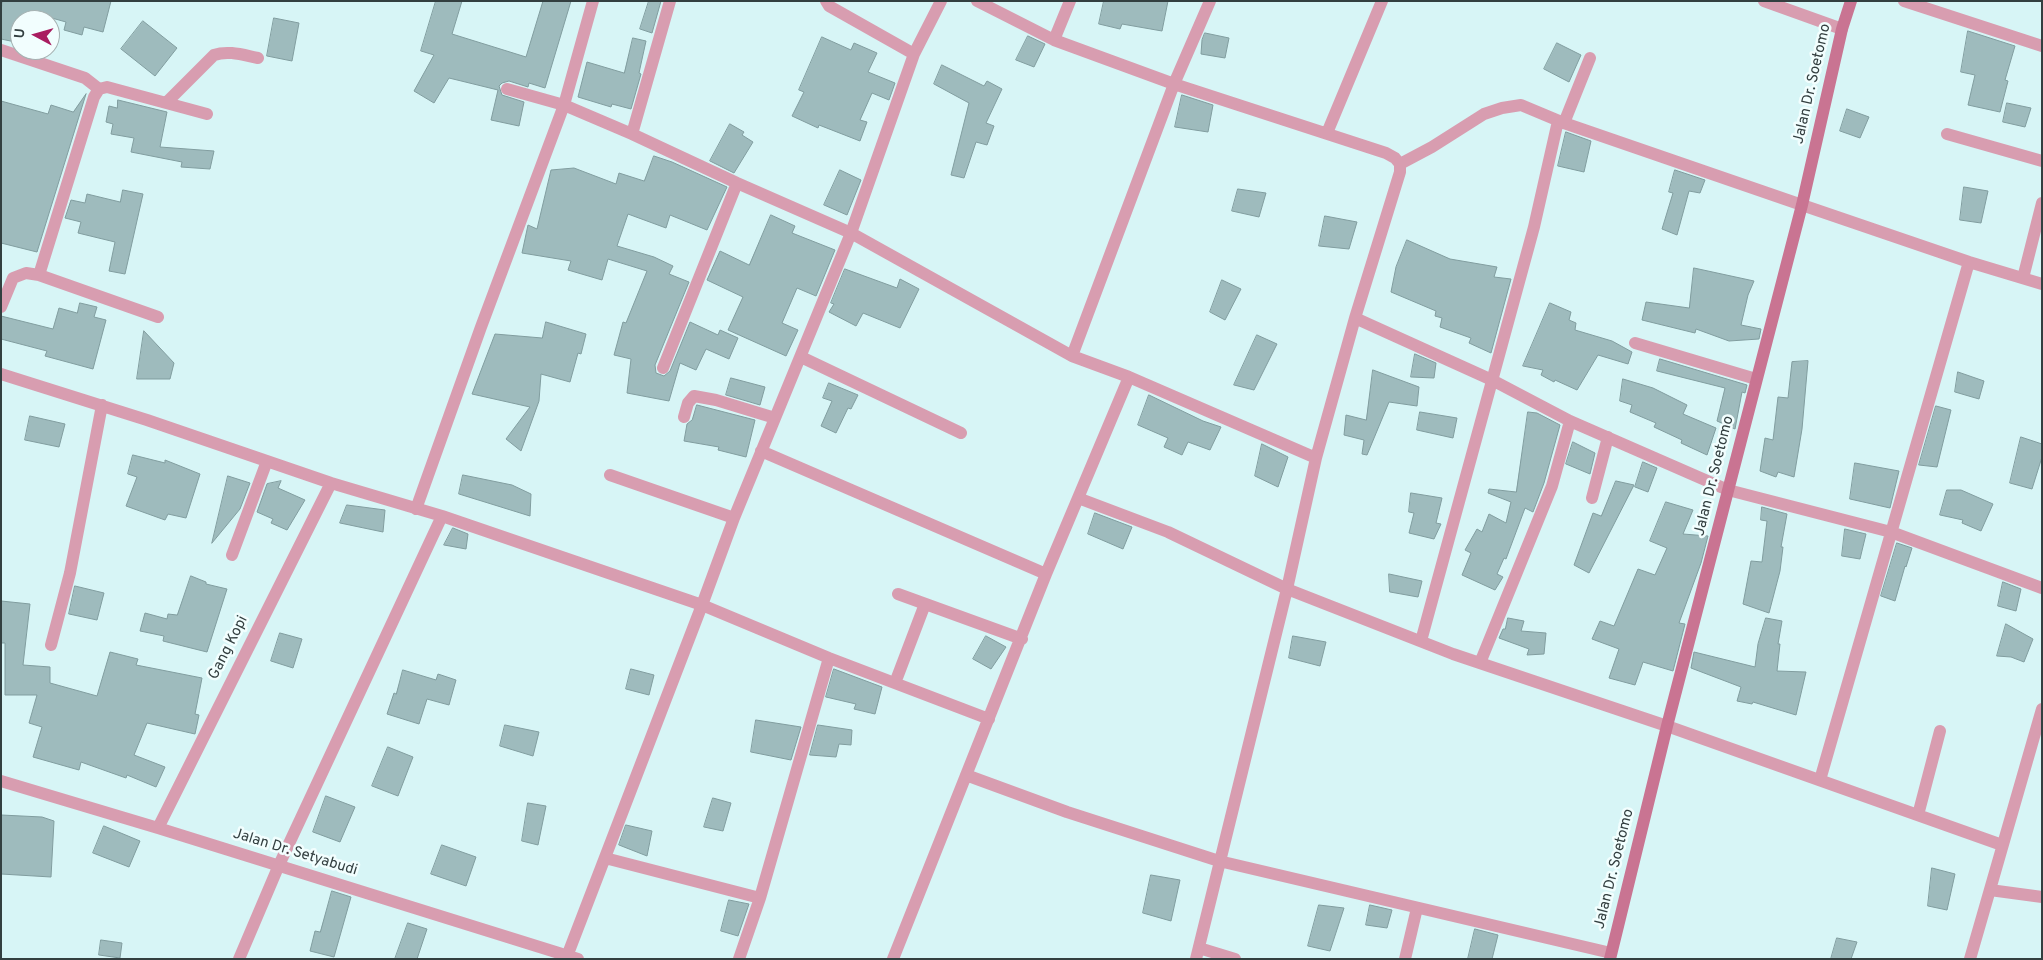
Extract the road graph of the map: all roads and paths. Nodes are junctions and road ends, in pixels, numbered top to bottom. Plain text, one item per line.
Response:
1 (593, 1) edge
2 (670, 1) edge
3 (826, 1) edge
4 (941, 1) edge
5 (977, 1) edge
6 (1070, 1) edge
7 (1210, 1) edge
8 (1382, 1) edge
9 (1764, 1) edge
10 (1851, 1) edge
11 (1904, 1) edge
12 (1842, 29) junction
13 (1054, 40) junction
14 (2042, 46) edge
15 (1, 50) edge
16 (914, 54) junction
17 (258, 58) dead end
18 (1590, 58) dead end
19 (1174, 84) junction
20 (99, 89) junction
21 (507, 89) dead end
22 (166, 103) junction
23 (564, 105) junction
24 (207, 114) dead end
25 (1561, 122) junction
26 (1327, 133) junction
27 (632, 134) junction
28 (1947, 134) dead end
29 (2042, 161) edge
30 (1400, 164) junction
31 (737, 183) junction
32 (2042, 203) edge
33 (1802, 205) junction
34 (851, 234) junction
35 (1969, 262) junction
36 (39, 275) junction
37 (2024, 278) junction
38 (2042, 284) edge
39 (1, 307) edge
40 (158, 317) dead end
41 (1355, 318) junction
42 (1635, 343) dead end
43 (1072, 356) junction
44 (801, 357) junction
45 (663, 368) dead end
46 (1, 374) edge
47 (1129, 377) junction
48 (1756, 379) junction
49 (1492, 380) junction
50 (102, 406) junction
51 (684, 417) dead end
52 (775, 418) junction
53 (1570, 421) junction
54 (961, 433) dead end
55 (1608, 437) junction
56 (761, 451) junction
57 (1316, 458) junction
58 (267, 461) junction
59 (610, 475) dead end
60 (331, 483) junction
61 (1728, 490) junction
62 (1078, 498) junction
63 (1592, 498) dead end
64 (416, 509) junction
65 (442, 516) junction
66 (734, 518) junction
67 (1891, 532) junction
68 (232, 555) dead end
69 (1046, 574) junction
70 (2042, 588) edge
71 (1286, 589) junction
72 (898, 594) dead end
73 (925, 604) junction
74 (702, 605) junction
75 (1022, 639) junction
76 (1421, 641) junction
77 (51, 645) dead end
78 (829, 658) junction
79 (1480, 663) junction
80 (895, 683) junction
81 (2042, 709) edge
82 (989, 719) junction
83 (1667, 726) junction
84 (1940, 731) dead end
85 (966, 775) junction
86 (1820, 780) junction
87 (1, 781) edge
88 (1918, 815) junction
89 (158, 828) junction
90 (2002, 845) junction
91 (605, 858) junction
92 (1220, 861) junction
93 (278, 865) junction
94 (1990, 890) junction
95 (2042, 897) edge
96 (760, 898) junction
97 (1418, 908) junction
98 (1197, 954) edge
99 (1610, 956) edge
100 (571, 958) edge
101 (240, 959) edge
102 (739, 959) edge
103 (893, 959) edge
104 (1235, 959) edge
105 (1405, 959) edge
106 (1970, 959) edge

1 - 23 street
2 - 27 street
3 - 16 street
4 - 16 street
5 - 13 street
6 - 13 street
7 - 19 street
8 - 26 street
9 - 12 street
10 - 12 street, Jalan Dr. Soetomo
11 - 14 street
12 - 33 street, Jalan Dr. Soetomo
13 - 19 street
15 - 20 street
16 - 34 street
17 - 22 street
18 - 25 street
19 - 26 street
19 - 43 street
20 - 22 street
20 - 36 street
21 - 23 street
22 - 24 street
23 - 27 street
23 - 64 street
25 - 30 street
25 - 33 street
25 - 49 street
26 - 30 street
27 - 31 street
28 - 29 street
30 - 41 street
31 - 34 street
31 - 45 street
32 - 37 street
33 - 35 street
33 - 48 street, Jalan Dr. Soetomo
34 - 43 street
34 - 44 street
35 - 37 street
35 - 67 street
36 - 39 street
36 - 40 street
37 - 38 street
41 - 49 street
41 - 57 street
42 - 48 street
43 - 47 street
44 - 52 street
44 - 54 street
46 - 50 street
47 - 57 street
47 - 62 street
48 - 61 street, Jalan Dr. Soetomo
49 - 53 street
49 - 76 street
50 - 58 street
50 - 77 street
51 - 52 street
52 - 56 street
53 - 55 street
53 - 79 street
55 - 61 street
55 - 63 street
56 - 66 street
56 - 69 street
57 - 71 street
58 - 60 street
58 - 68 street
59 - 66 street
60 - 64 street
60 - 89 street, Gang Kopi
61 - 67 street
61 - 83 street, Jalan Dr. Soetomo
62 - 69 street
62 - 71 street
64 - 65 street
65 - 74 street
65 - 93 street
66 - 74 street
67 - 70 street
67 - 86 street
69 - 75 street
71 - 76 street
71 - 92 street
72 - 73 street
73 - 75 street
73 - 80 street
74 - 78 street
74 - 91 street
75 - 82 street
76 - 79 street
78 - 80 street
78 - 96 street
79 - 83 street
80 - 82 street
81 - 90 street
82 - 85 street
83 - 86 street
83 - 99 street, Jalan Dr. Soetomo
84 - 88 street
85 - 92 street
85 - 103 street
86 - 88 street
87 - 89 street, Jalan Dr. Setyabudi
88 - 90 street
89 - 93 street, Jalan Dr. Setyabudi
90 - 94 street
91 - 96 street
91 - 100 street
92 - 97 street
92 - 98 street
93 - 100 street, Jalan Dr. Setyabudi
93 - 101 street
94 - 95 street
94 - 106 street
96 - 102 street
97 - 99 street
97 - 105 street
98 - 104 street

